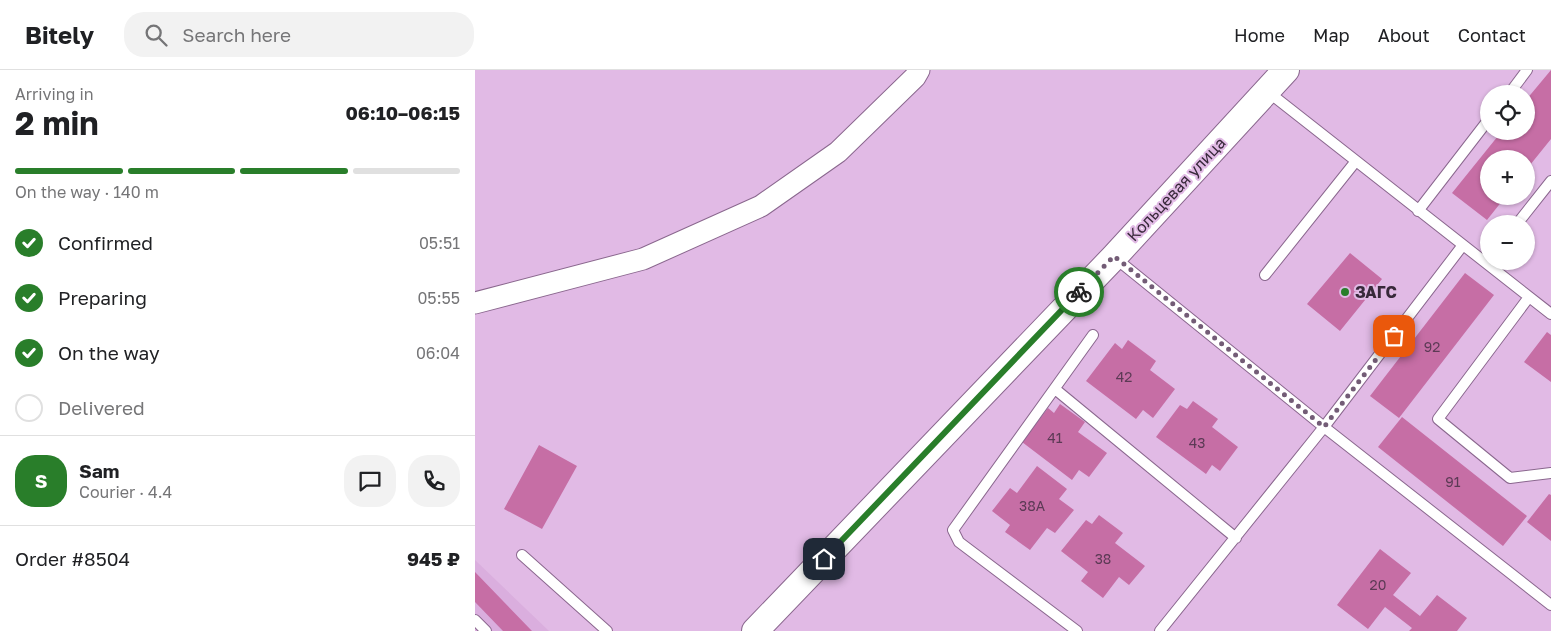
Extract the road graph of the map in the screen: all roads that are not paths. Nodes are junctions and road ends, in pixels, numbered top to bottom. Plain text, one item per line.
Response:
1 (919, 70) edge
2 (1286, 70) edge
3 (1527, 70) edge
4 (1516, 85) edge
5 (1267, 91) junction
6 (1480, 131) edge
7 (1355, 161) junction
8 (1551, 181) edge
9 (1418, 210) junction
10 (1524, 215) edge
11 (1463, 245) junction
12 (1114, 256) junction
13 (1480, 256) edge
14 (1499, 270) edge
15 (1265, 275) dead end
16 (1529, 296) junction
17 (475, 303) edge
18 (1551, 314) edge
19 (1093, 335) dead end
20 (1055, 388) junction
21 (1324, 427) junction
22 (1551, 473) edge
23 (1236, 538) junction
24 (522, 555) dead end
25 (1551, 605) edge
26 (475, 620) edge
27 (486, 631) edge
28 (607, 631) edge
29 (755, 631) edge
30 (1077, 631) edge
31 (1160, 631) edge

1 - 17 street
2 - 5 street, Кольцевая улица
3 - 4 lane
5 - 7 lane
5 - 12 street, Кольцевая улица
6 - 9 lane
7 - 9 lane
7 - 15 lane
8 - 10 lane
9 - 11 lane
11 - 13 lane
11 - 21 lane
12 - 21 lane
12 - 29 street, Кольцевая улица
14 - 16 lane
16 - 18 lane
16 - 22 lane
19 - 20 lane
20 - 23 lane
20 - 30 lane
21 - 23 lane
21 - 25 lane
23 - 31 lane
24 - 28 lane
26 - 27 lane

